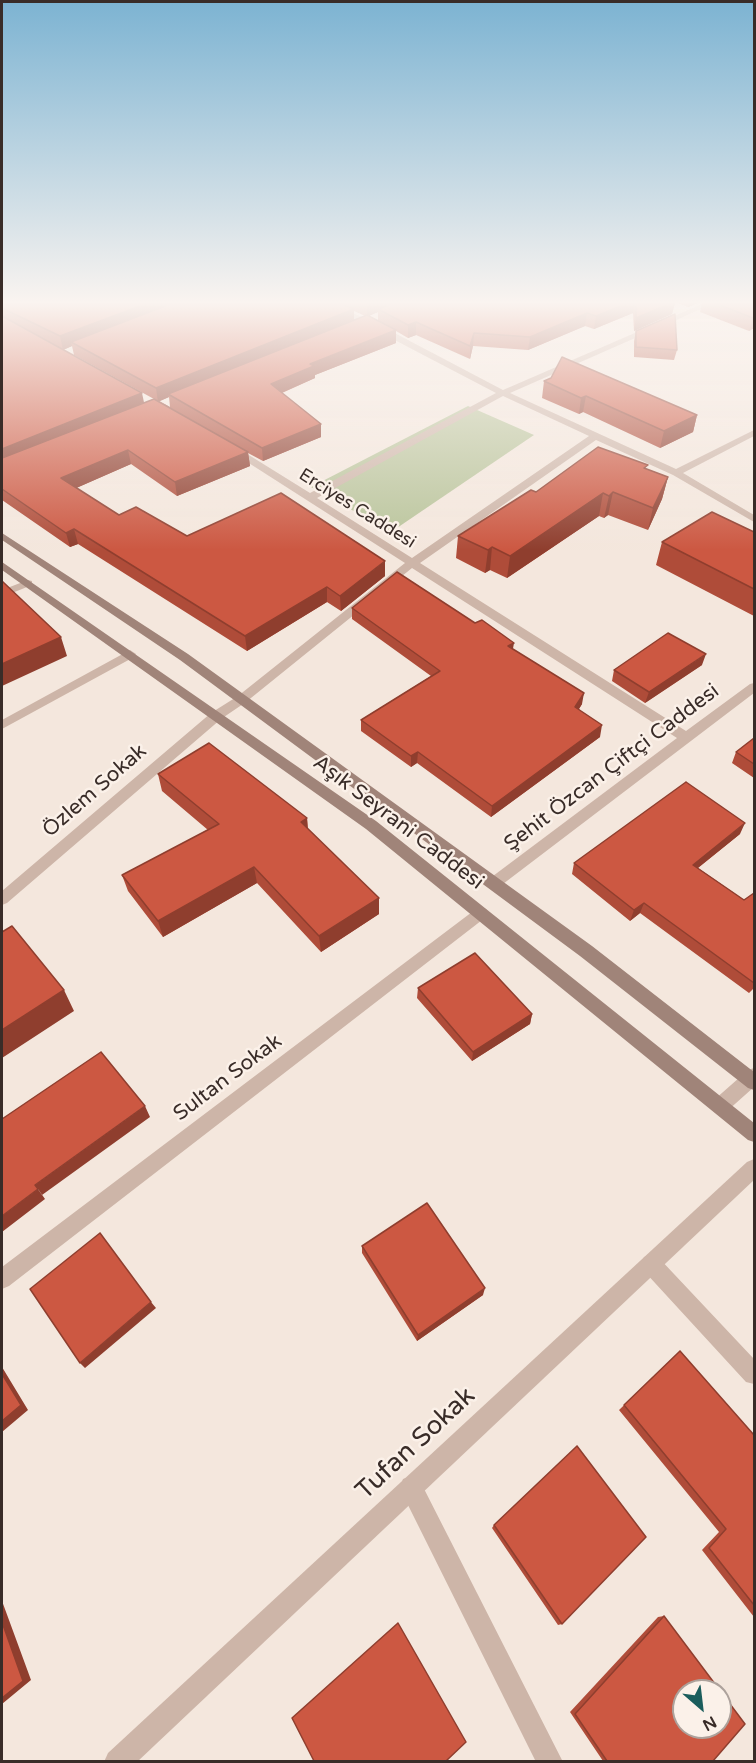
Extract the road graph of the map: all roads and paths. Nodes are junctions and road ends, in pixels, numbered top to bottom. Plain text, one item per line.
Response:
1 (488, 385) edge
2 (521, 385) edge
3 (503, 393) junction
4 (754, 432) edge
5 (594, 436) junction
6 (222, 442) edge
7 (676, 473) junction
8 (309, 498) junction
9 (754, 519) edge
10 (2, 536) edge
11 (412, 563) junction
12 (2, 565) edge
13 (28, 583) junction
14 (2, 594) edge
15 (130, 654) junction
16 (754, 687) edge
17 (242, 699) junction
18 (216, 716) junction
19 (2, 725) edge
20 (687, 738) junction
21 (494, 883) junction
22 (2, 899) edge
23 (481, 913) junction
24 (753, 1079) edge
25 (720, 1106) junction
26 (754, 1134) edge
27 (754, 1168) edge
28 (651, 1264) junction
29 (2, 1279) edge
30 (754, 1374) edge
31 (411, 1487) junction
32 (117, 1761) edge
33 (550, 1761) edge

1 - 3 street
2 - 3 street
3 - 5 street
3 - 8 street
4 - 7 street
5 - 7 street
5 - 11 street, Özlem Sokak
6 - 8 street, Erciyes Caddesi
7 - 9 street
8 - 11 street, Erciyes Caddesi
10 - 17 main road
11 - 17 street, Özlem Sokak
11 - 20 street, Erciyes Caddesi
12 - 13 main road, Aşık Seyrani Caddesi
13 - 14 street
13 - 15 main road, Aşık Seyrani Caddesi
15 - 18 main road, Aşık Seyrani Caddesi
15 - 19 street
16 - 20 street, Şehit Özcan Çiftçi Caddesi
17 - 18 street, Özlem Sokak
17 - 21 main road
18 - 22 street, Özlem Sokak
18 - 23 main road, Aşık Seyrani Caddesi
20 - 21 street, Şehit Özcan Çiftçi Caddesi
21 - 24 main road
23 - 25 main road, Aşık Seyrani Caddesi
23 - 29 street, Sultan Sokak
24 - 25 street
25 - 26 main road, Aşık Seyrani Caddesi
27 - 28 street, Tufan Sokak
28 - 30 street
28 - 31 street, Tufan Sokak
31 - 32 street, Tufan Sokak
31 - 33 street

